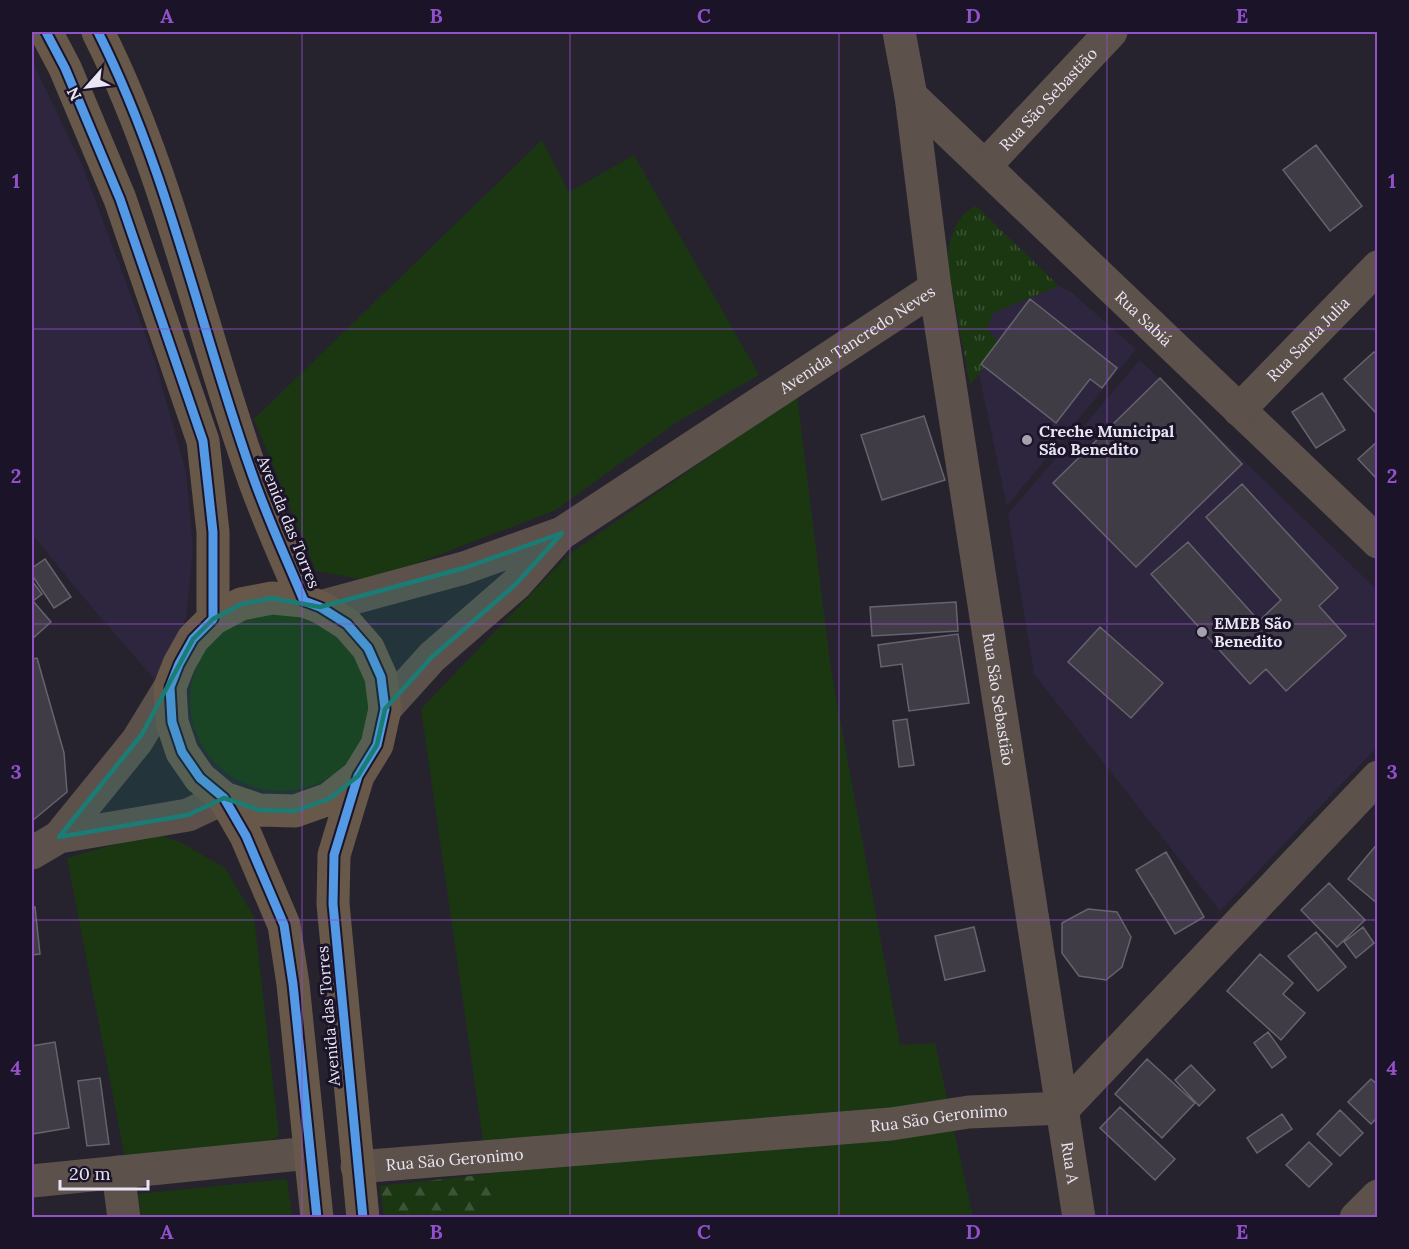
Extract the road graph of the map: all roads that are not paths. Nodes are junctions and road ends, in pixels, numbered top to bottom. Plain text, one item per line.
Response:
1 (46, 32) edge
2 (98, 32) edge
3 (899, 32) edge
4 (1111, 32) edge
5 (911, 96) junction
6 (985, 166) junction
7 (1377, 267) edge
8 (935, 288) junction
9 (1239, 410) junction
10 (562, 533) junction
11 (1377, 542) edge
12 (312, 604) junction
13 (213, 619) junction
14 (170, 687) junction
15 (385, 709) junction
16 (358, 776) junction
17 (1377, 777) edge
18 (224, 798) junction
19 (59, 837) junction
20 (32, 853) edge
21 (1064, 1108) junction
22 (310, 1153) junction
23 (357, 1167) junction
24 (118, 1172) junction
25 (32, 1181) edge
26 (1377, 1196) edge
27 (124, 1218) edge
28 (317, 1218) edge
29 (363, 1218) edge
30 (1079, 1218) edge
31 (1356, 1218) edge

1 - 13 main road
2 - 12 main road, Avenida das Torres
3 - 5 street, Avenida Tancredo Neves
4 - 6 street, Rua São Sebastião
5 - 6 street, Rua Sabiá
5 - 8 street, Avenida Tancredo Neves
6 - 9 street, Rua Sabiá
7 - 9 street, Rua Santa Julia
8 - 10 street, Avenida Tancredo Neves
8 - 21 street, Rua São Sebastião
9 - 11 street, Rua Sabiá
10 - 12 street, Avenida Tancredo Neves
10 - 15 street, Avenida Tancredo Neves
12 - 13 main road, Avenida das Torres
12 - 15 main road, Avenida das Torres
13 - 14 main road, Avenida das Torres
14 - 18 main road, Avenida das Torres
14 - 19 street
15 - 16 main road, Avenida das Torres
16 - 18 main road, Avenida das Torres
16 - 23 main road, Avenida das Torres
17 - 21 street
18 - 19 street
18 - 22 main road, Avenida das Torres
19 - 20 street
21 - 23 street, Rua São Geronimo
21 - 30 street, Rua A
22 - 24 street
22 - 28 main road, Avenida das Torres
23 - 29 main road, Avenida das Torres
24 - 25 street
24 - 27 street
26 - 31 street

